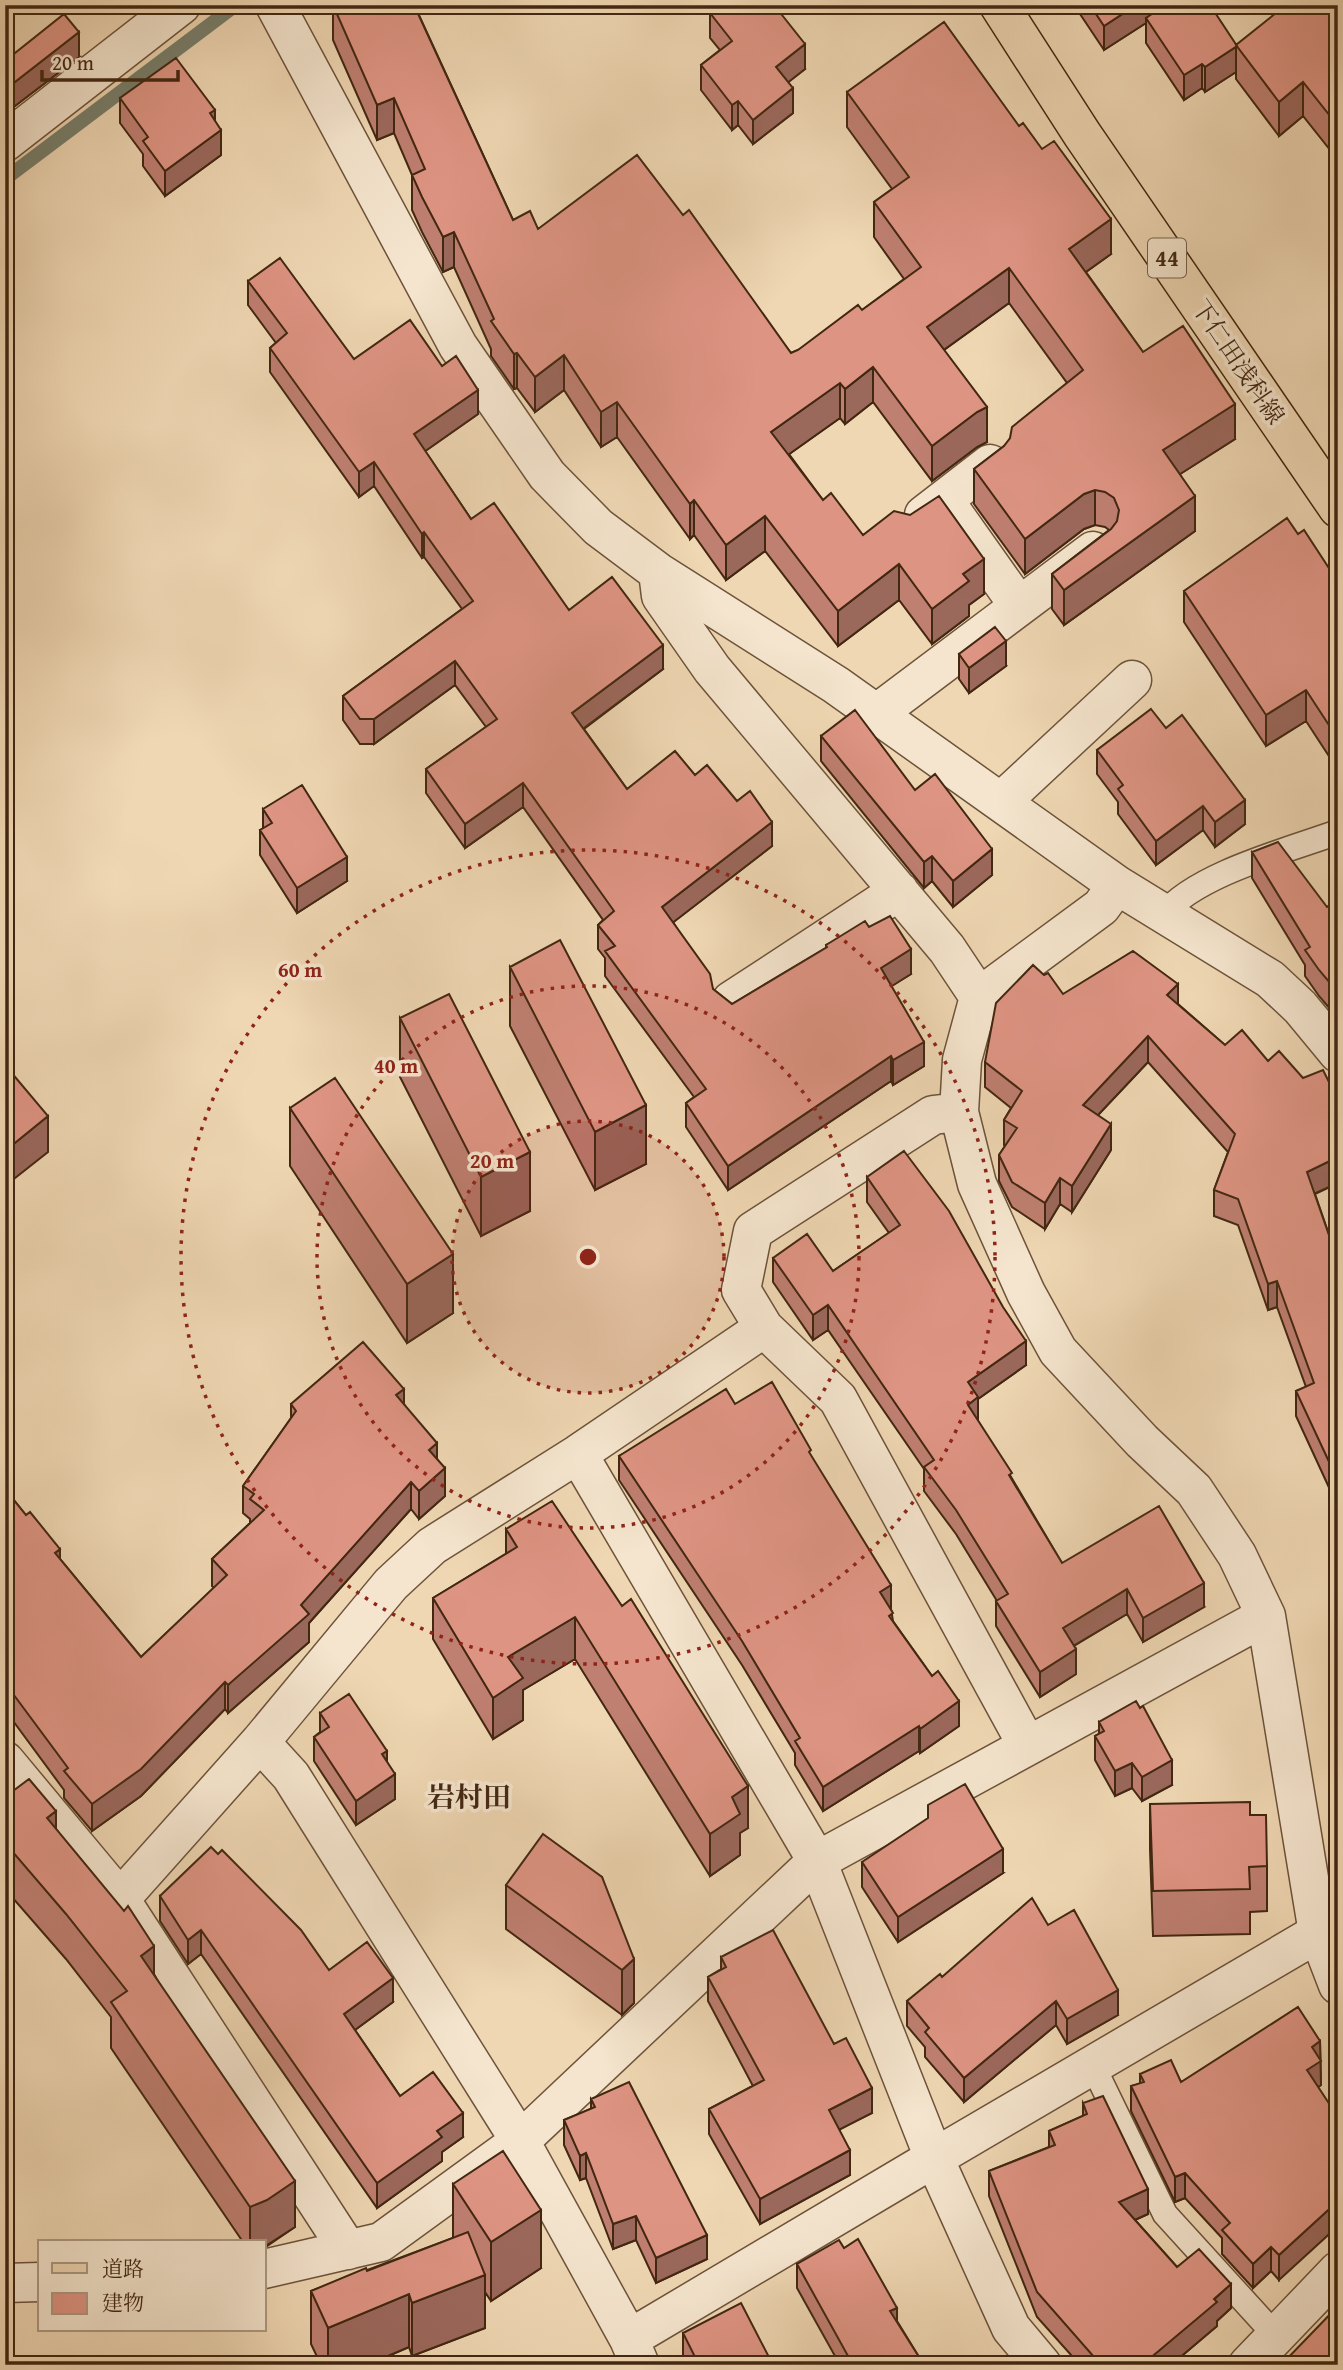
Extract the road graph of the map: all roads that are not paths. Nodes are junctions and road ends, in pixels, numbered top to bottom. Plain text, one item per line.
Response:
1 (181, 5) edge
2 (275, 5) edge
3 (999, 5) edge
4 (5, 142) edge
5 (990, 464) edge
6 (944, 500) junction
7 (1338, 508) edge
8 (906, 529) edge
9 (1097, 547) edge
10 (657, 572) junction
11 (1019, 606) junction
12 (1132, 680) dead end
13 (876, 714) junction
14 (1001, 802) junction
15 (1338, 832) edge
16 (1117, 885) junction
17 (899, 891) junction
18 (1164, 914) junction
19 (979, 998) junction
20 (732, 1001) edge
21 (1337, 1048) edge
22 (959, 1112) junction
23 (764, 1328) junction
24 (578, 1454) junction
25 (1266, 1616) junction
26 (260, 1742) junction
27 (1027, 1745) junction
28 (5, 1761) edge
29 (817, 1861) junction
30 (120, 1899) junction
31 (1318, 1933) junction
32 (1338, 1985) edge
33 (1093, 2066) junction
34 (520, 2141) junction
35 (934, 2158) junction
36 (348, 2250) junction
37 (266, 2269) edge
38 (1338, 2271) edge
39 (38, 2282) edge
40 (5, 2283) edge
41 (1277, 2337) junction
42 (635, 2352) edge
43 (1042, 2365) edge
44 (1248, 2365) edge

1 - 4 street
2 - 10 street
3 - 7 main road, 下仁田浅科線 / 44
5 - 6 street
6 - 8 street
6 - 11 street
9 - 11 street
10 - 13 street
10 - 17 street
11 - 13 street
12 - 14 street
13 - 14 street
14 - 16 street
15 - 18 lane
16 - 18 street
16 - 19 street
17 - 19 street
17 - 20 street
18 - 21 street
19 - 22 street
22 - 23 street
22 - 25 street
23 - 24 street
23 - 27 street
24 - 26 street
24 - 29 street
25 - 27 street
25 - 31 street
26 - 30 street
26 - 34 street
27 - 29 street
28 - 30 street
29 - 34 street
29 - 35 street
30 - 36 street
31 - 32 street
31 - 33 street
33 - 35 street
33 - 41 lane
34 - 36 street
34 - 42 street
35 - 42 street
35 - 43 street
36 - 37 street
38 - 41 street
39 - 40 street
41 - 44 street

